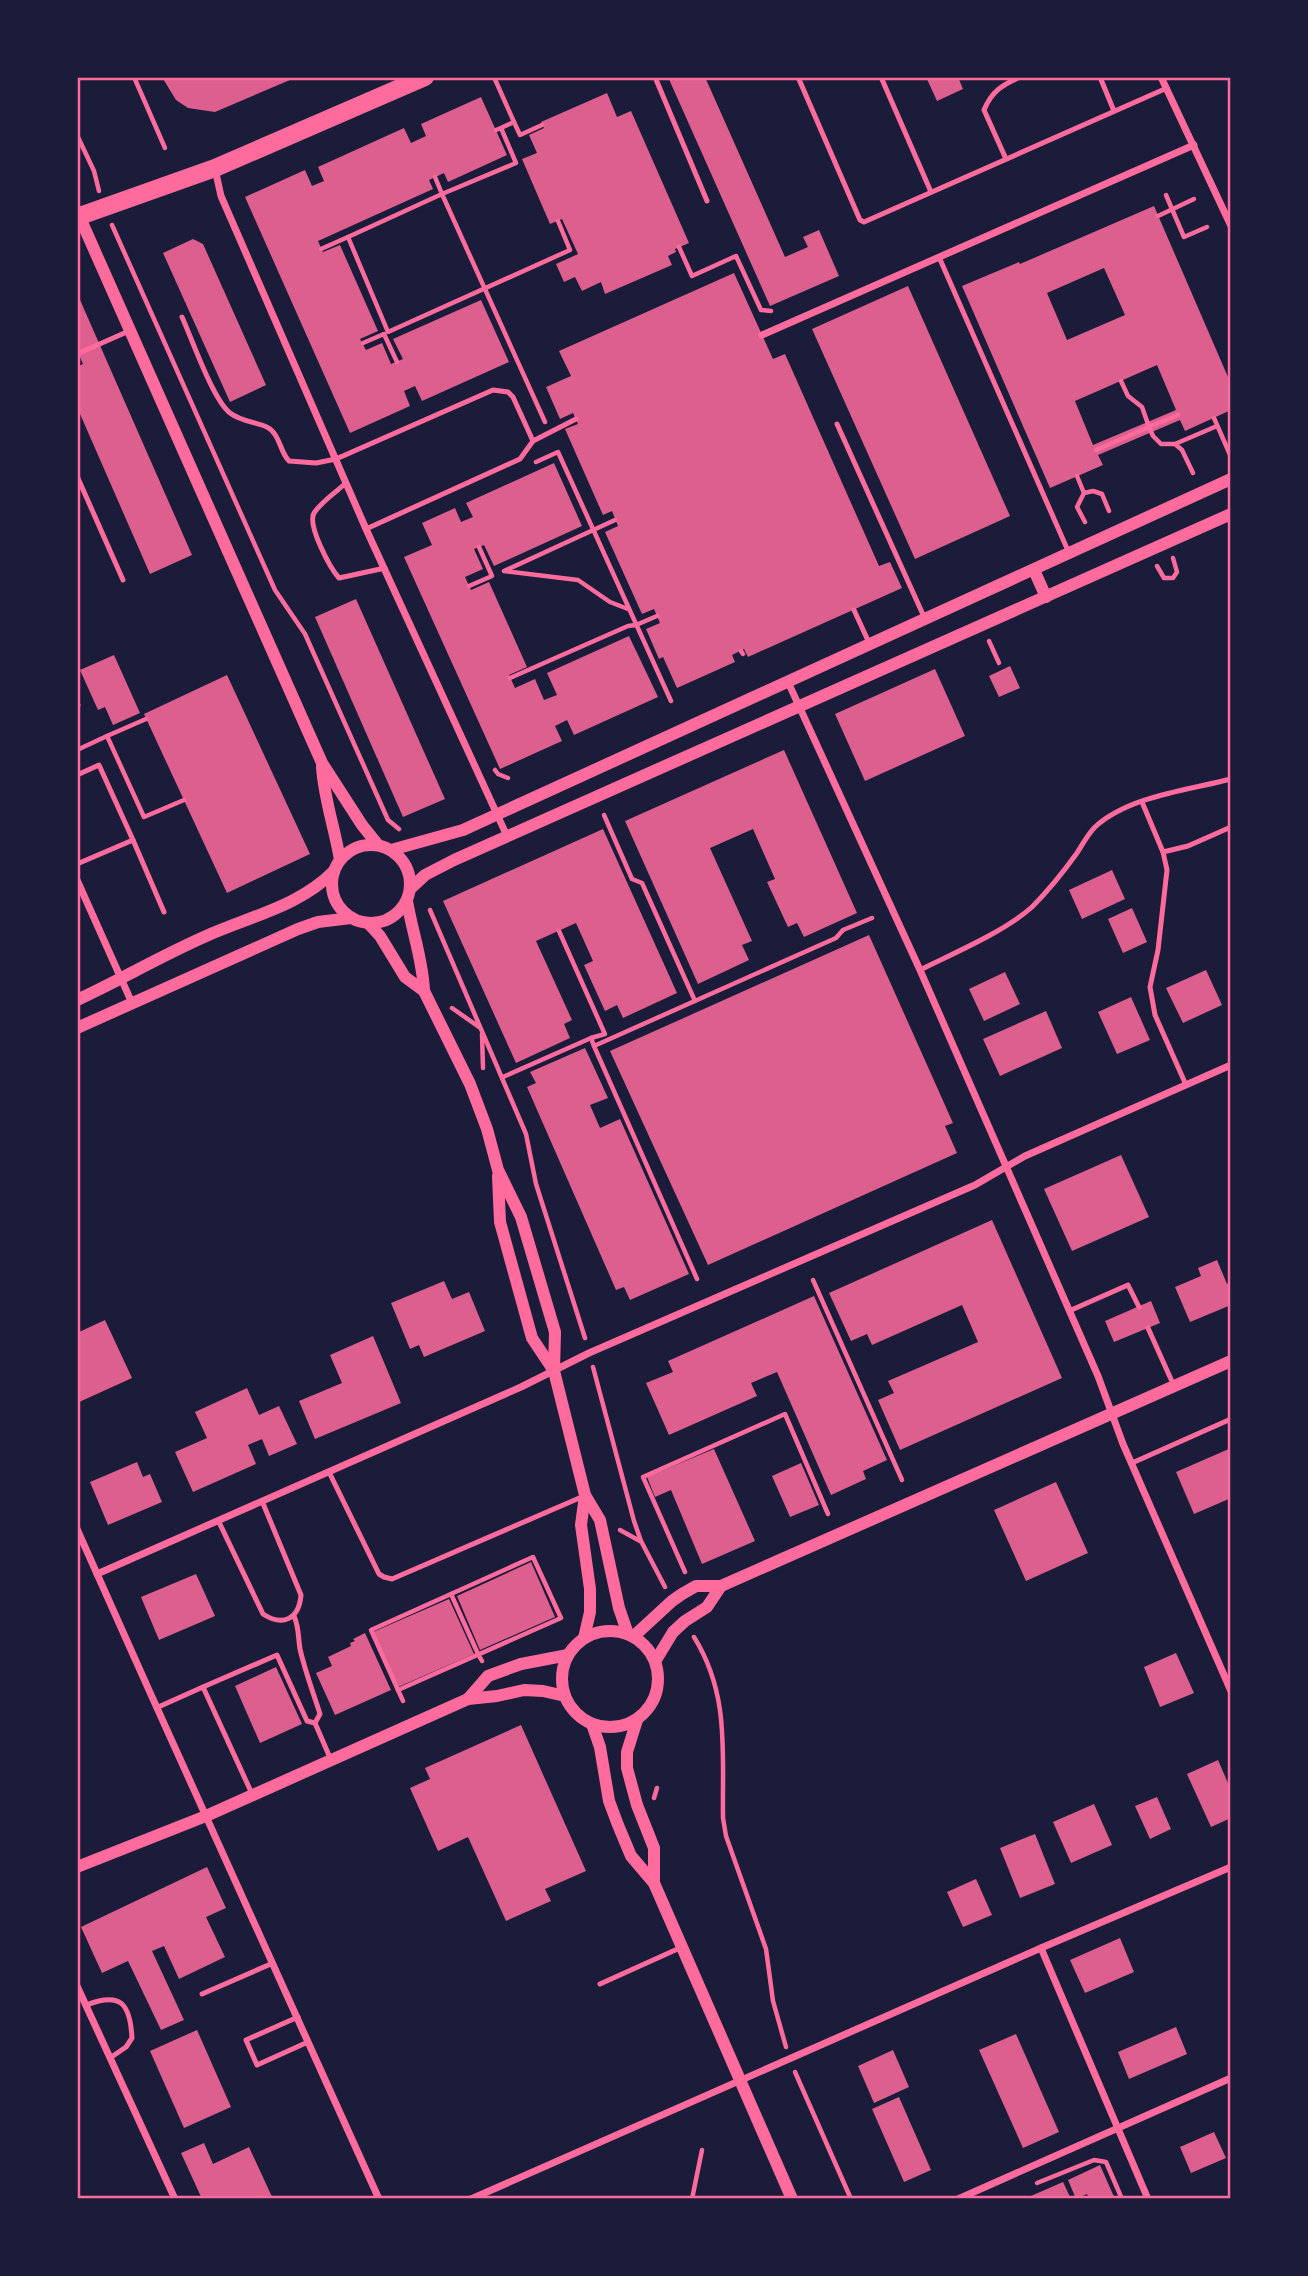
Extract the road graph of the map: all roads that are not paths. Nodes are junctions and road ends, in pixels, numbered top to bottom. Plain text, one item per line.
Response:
1 (425, 77) edge
2 (655, 77) edge
3 (799, 77) edge
4 (881, 77) edge
5 (1020, 77) edge
6 (1100, 77) edge
7 (1161, 77) edge
8 (1167, 88) junction
9 (1114, 111) junction
10 (1195, 145) junction
11 (1006, 159) junction
12 (215, 168) junction
13 (931, 192) junction
14 (707, 201) dead end
15 (78, 214) edge
16 (1231, 226) edge
17 (939, 257) junction
18 (181, 317) dead end
19 (130, 331) junction
20 (762, 335) dead end
21 (77, 354) edge
22 (576, 419) dead end
23 (837, 424) dead end
24 (533, 442) junction
25 (336, 459) junction
26 (77, 476) edge
27 (1231, 480) edge
28 (346, 483) junction
29 (1231, 514) edge
30 (366, 529) junction
31 (1069, 553) junction
32 (385, 568) junction
33 (1034, 570) junction
34 (123, 580) dead end
35 (1046, 597) junction
36 (854, 610) dead end
37 (925, 619) junction
38 (870, 645) junction
39 (788, 682) junction
40 (799, 706) junction
41 (322, 763) junction
42 (77, 775) edge
43 (1231, 779) edge
44 (1142, 802) junction
45 (498, 815) junction
46 (1231, 827) edge
47 (507, 836) junction
48 (133, 840) junction
49 (378, 845) junction
50 (391, 850) junction
51 (1163, 852) junction
52 (77, 864) edge
53 (337, 866) junction
54 (77, 880) edge
55 (411, 888) junction
56 (407, 901) junction
57 (164, 912) dead end
58 (351, 918) junction
59 (368, 923) junction
60 (920, 970) junction
61 (122, 980) junction
62 (424, 992) junction
63 (77, 1000) edge
64 (132, 1003) junction
65 (77, 1028) edge
66 (1231, 1065) edge
67 (1186, 1085) junction
68 (1005, 1167) junction
69 (498, 1170) junction
70 (1139, 1307) dead end
71 (1069, 1311) junction
72 (1148, 1328) dead end
73 (1231, 1361) edge
74 (554, 1371) junction
75 (1174, 1386) junction
76 (1111, 1414) junction
77 (1231, 1419) edge
78 (1132, 1463) junction
79 (329, 1472) junction
80 (585, 1495) junction
81 (262, 1502) junction
82 (218, 1520) junction
83 (77, 1529) edge
84 (97, 1574) junction
85 (721, 1586) junction
86 (294, 1616) junction
87 (631, 1635) junction
88 (584, 1638) junction
89 (568, 1655) junction
90 (656, 1660) junction
91 (203, 1688) junction
92 (1231, 1691) edge
93 (565, 1696) junction
94 (468, 1699) junction
95 (156, 1708) junction
96 (636, 1720) junction
97 (315, 1723) junction
98 (592, 1724) junction
99 (331, 1760) junction
100 (253, 1796) junction
101 (206, 1816) junction
102 (77, 1867) edge
103 (1231, 1867) edge
104 (654, 1883) junction
105 (682, 1947) junction
106 (1041, 1948) junction
107 (273, 1963) junction
108 (600, 1984) dead end
109 (77, 1986) edge
110 (202, 1994) dead end
111 (86, 2005) junction
112 (298, 2017) junction
113 (308, 2042) junction
114 (110, 2058) junction
115 (1231, 2078) edge
116 (740, 2081) junction
117 (1118, 2128) junction
118 (175, 2199) edge
119 (379, 2199) edge
120 (471, 2199) edge
121 (792, 2199) edge
122 (960, 2199) edge
123 (1148, 2199) edge

1 - 12 main road
2 - 14 lane
3 - 13 lane
4 - 13 lane
5 - 11 lane
6 - 9 lane
7 - 8 street
8 - 9 lane
8 - 10 street
9 - 11 lane
10 - 16 street
10 - 17 street
11 - 13 lane
12 - 15 main road
12 - 25 street
15 - 19 street
17 - 20 street
17 - 31 lane
18 - 25 lane
19 - 21 lane
19 - 41 street
22 - 24 lane
23 - 37 lane
24 - 25 lane
24 - 30 lane
25 - 28 street
26 - 34 lane
27 - 31 street
28 - 30 street
28 - 32 lane
29 - 35 street
30 - 32 street
31 - 33 street
32 - 45 street
33 - 35 street
33 - 37 street
35 - 40 street
36 - 38 lane
37 - 38 street
38 - 39 street
39 - 40 street
39 - 45 street
40 - 47 street
40 - 60 street
41 - 49 street
41 - 53 street
42 - 48 lane
43 - 44 lane
44 - 51 lane
44 - 60 lane
45 - 47 street
45 - 50 street
46 - 51 lane
47 - 55 street
48 - 52 lane
48 - 57 lane
49 - 50 street
49 - 53 street
50 - 55 street
51 - 67 lane
53 - 58 street
53 - 61 street
54 - 61 street
55 - 56 street
56 - 59 street
56 - 62 street
58 - 59 street
58 - 64 street
59 - 62 street
60 - 68 street
61 - 63 street
61 - 64 street
62 - 69 street
64 - 65 street
66 - 67 street
67 - 68 street
68 - 71 street
68 - 74 street
69 - 74 street
69 - 74 street
70 - 71 lane
71 - 76 street
72 - 75 lane
73 - 75 street
74 - 79 street
74 - 80 street
75 - 76 street
76 - 78 street
76 - 85 street
77 - 78 lane
78 - 92 street
79 - 80 lane
79 - 81 street
80 - 87 street
80 - 88 street
81 - 82 street
81 - 86 lane
82 - 84 street
82 - 86 lane
83 - 84 street
84 - 95 street
85 - 87 street
85 - 90 street
86 - 97 lane
87 - 88 street
87 - 90 street
88 - 89 street
89 - 93 street
89 - 94 street
90 - 96 street
91 - 95 lane
91 - 97 lane
91 - 100 lane
93 - 94 street
93 - 98 street
94 - 99 street
95 - 101 street
96 - 98 street
96 - 104 street
97 - 99 lane
98 - 104 street
99 - 100 street
100 - 101 street
101 - 102 street
101 - 107 street
103 - 106 street
104 - 105 street
105 - 108 lane
105 - 116 street
106 - 116 street
106 - 117 street
107 - 110 lane
107 - 112 street
109 - 111 street
111 - 114 street
111 - 114 lane
112 - 113 street
112 - 113 lane
113 - 119 street
114 - 118 street
115 - 117 street
116 - 120 street
116 - 121 street
117 - 122 street
117 - 123 street

